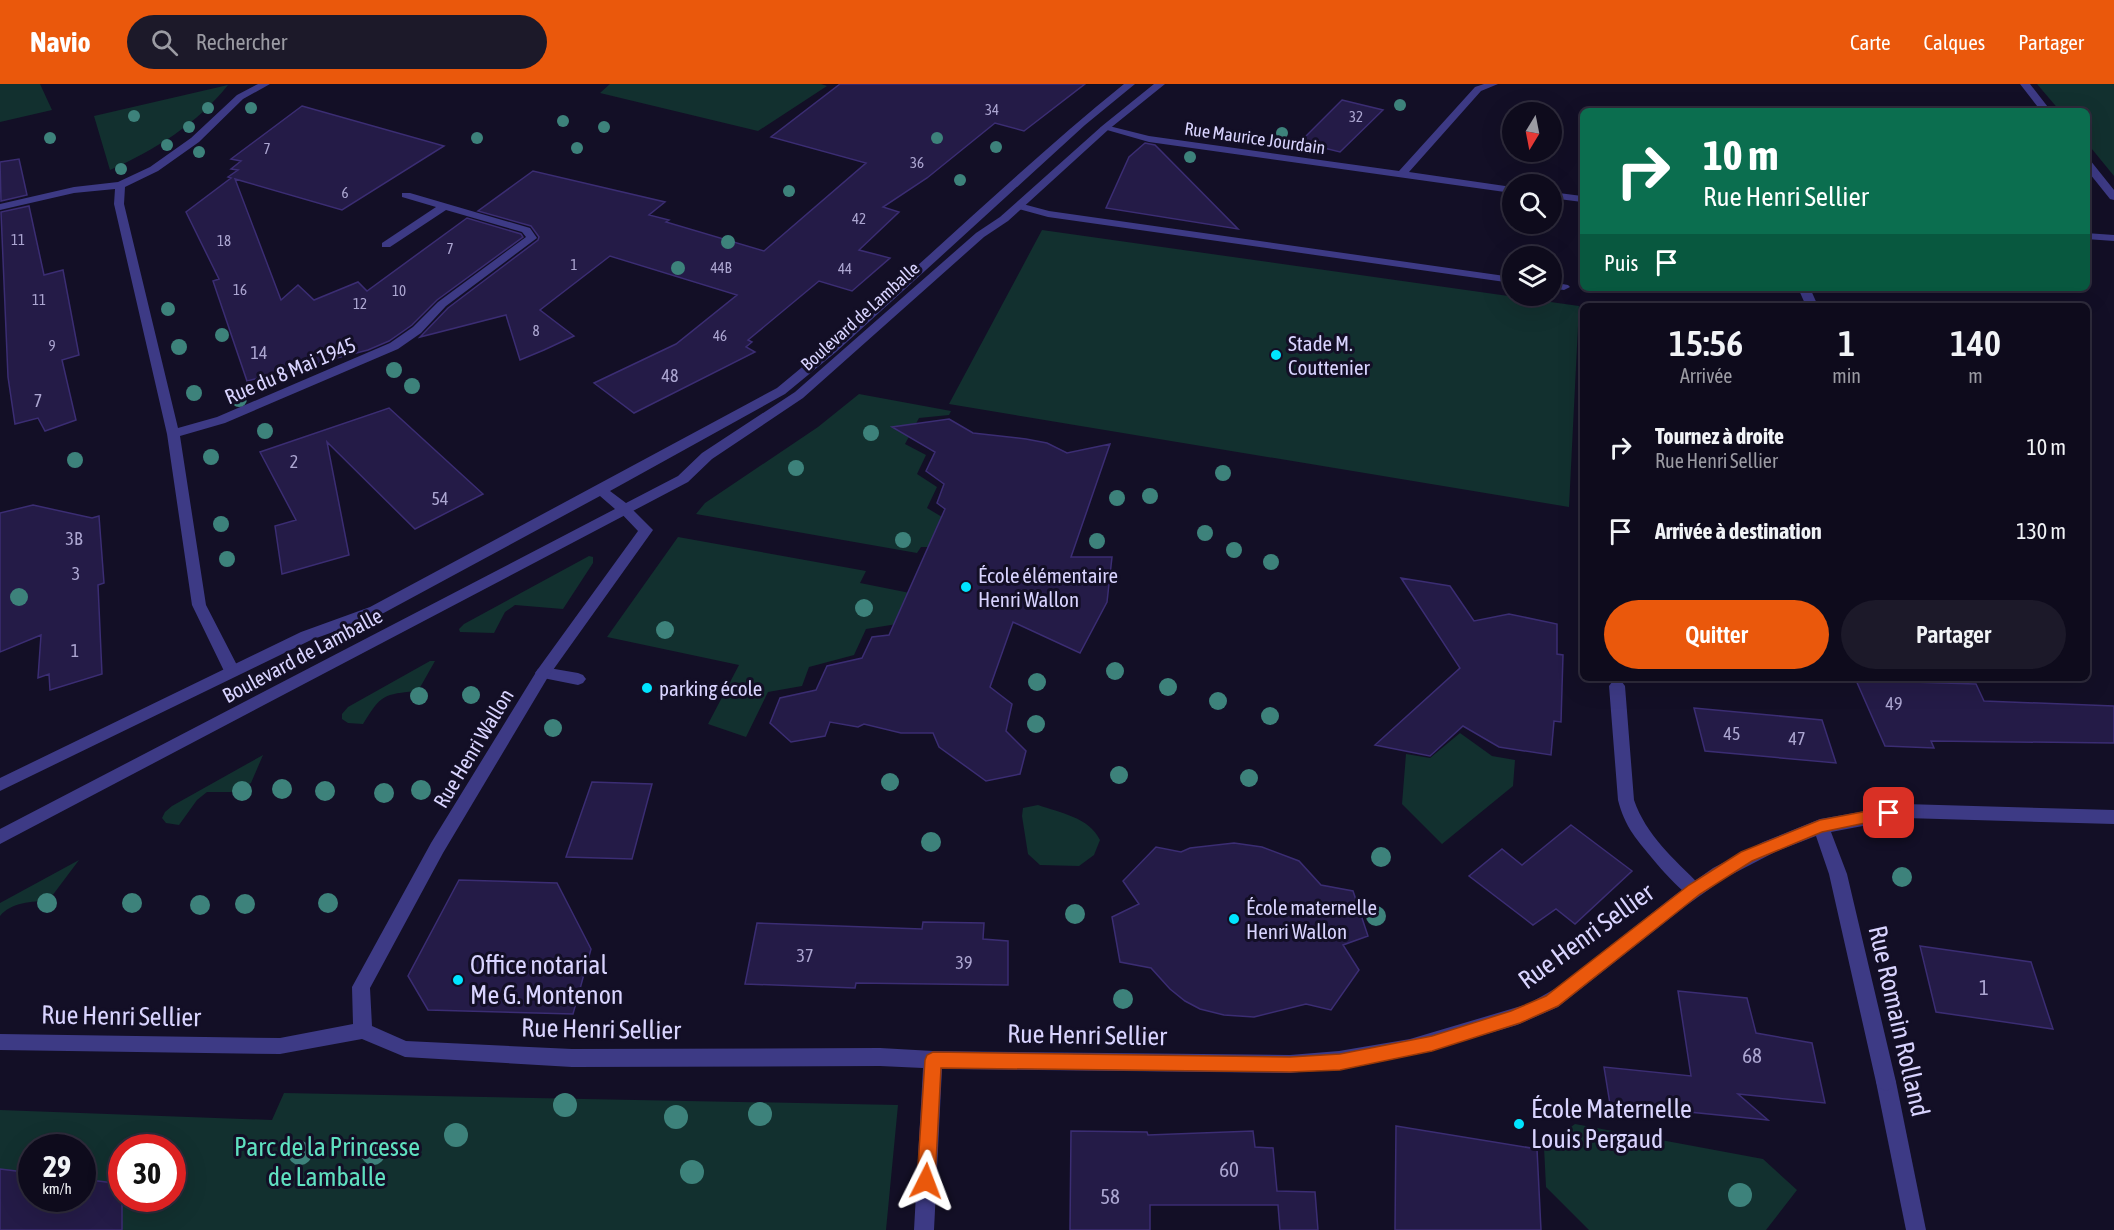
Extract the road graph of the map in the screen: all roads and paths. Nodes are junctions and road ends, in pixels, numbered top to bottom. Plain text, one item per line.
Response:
1 (265, 84) edge
2 (1130, 84) edge
3 (1160, 84) edge
4 (1493, 84) edge
5 (2025, 84) edge
6 (2044, 108) edge
7 (1083, 122) junction
8 (1105, 128) junction
9 (2090, 167) edge
10 (1402, 174) junction
11 (120, 185) junction
12 (1502, 189) edge
13 (406, 195) dead end
14 (1562, 196) edge
15 (2114, 197) edge
16 (1580, 199) edge
17 (1019, 206) junction
18 (0, 207) edge
19 (444, 207) junction
20 (2090, 236) edge
21 (2114, 238) edge
22 (386, 245) dead end
23 (1502, 279) edge
24 (173, 434) junction
25 (601, 490) junction
26 (624, 509) junction
27 (232, 671) junction
28 (543, 673) junction
29 (578, 679) dead end
30 (1617, 686) dead end
31 (0, 785) edge
32 (2114, 817) edge
33 (1820, 826) junction
34 (0, 837) edge
35 (1694, 890) junction
36 (363, 1031) junction
37 (0, 1042) edge
38 (933, 1060) junction
39 (924, 1230) edge
40 (1916, 1230) edge

1 - 11 street
2 - 7 street, Boulevard de Lamballe
3 - 8 street, Boulevard de Lamballe
4 - 10 street
5 - 6 street
7 - 8 street
7 - 25 street, Boulevard de Lamballe
8 - 10 street, Rue Maurice Jourdain
8 - 17 street, Boulevard de Lamballe
9 - 15 street
10 - 12 street, Rue Maurice Jourdain
11 - 18 street
11 - 24 street
13 - 19 street
14 - 16 street
17 - 23 street
17 - 26 street, Boulevard de Lamballe
19 - 22 street
19 - 24 street, Rue du 8 Mai 1945
20 - 21 street
24 - 27 street
25 - 26 street
25 - 27 street, Boulevard de Lamballe
26 - 28 street, Rue Henri Wallon
26 - 34 street, Boulevard de Lamballe
27 - 31 street, Boulevard de Lamballe
28 - 29 street
28 - 36 street, Rue Henri Wallon
30 - 35 street
32 - 33 street, Rue Henri Sellier
33 - 35 street, Rue Henri Sellier
33 - 40 street, Rue Romain Rolland
35 - 38 street, Rue Henri Sellier
36 - 37 street, Rue Henri Sellier
36 - 38 street, Rue Henri Sellier
38 - 39 street

